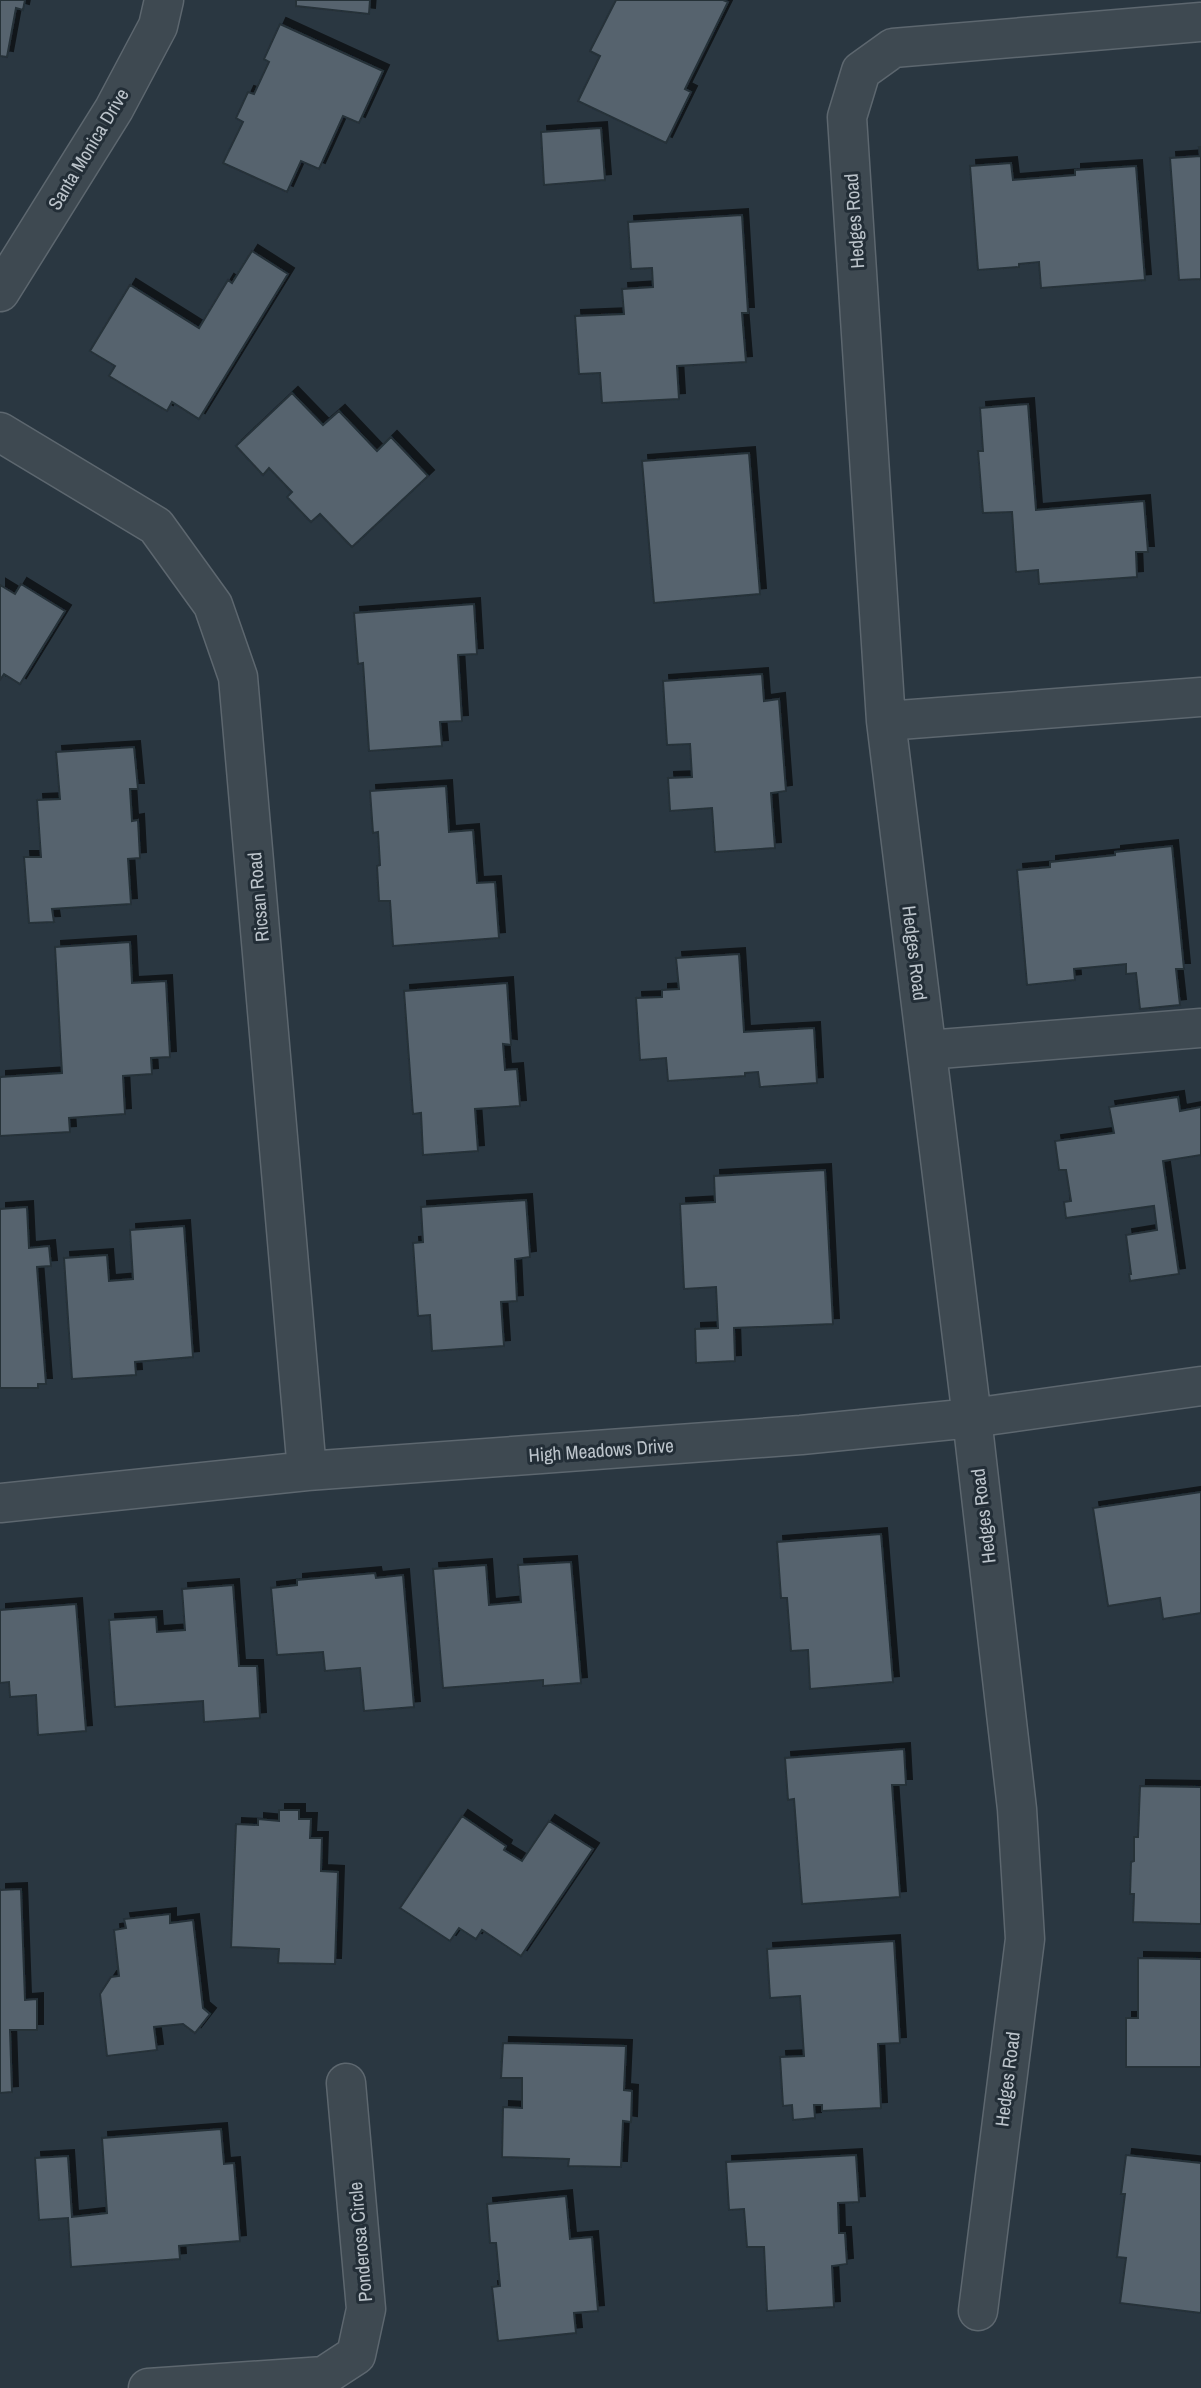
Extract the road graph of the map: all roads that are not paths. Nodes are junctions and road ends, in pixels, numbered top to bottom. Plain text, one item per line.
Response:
1 (164, 0) edge
2 (1201, 22) edge
3 (0, 292) edge
4 (0, 432) edge
5 (1201, 697) edge
6 (886, 721) junction
7 (1201, 1028) edge
8 (927, 1050) junction
9 (1201, 1386) edge
10 (972, 1418) junction
11 (307, 1471) junction
12 (0, 1503) edge
13 (346, 2083) dead end
14 (978, 2311) dead end
15 (148, 2388) edge

1 - 3 street, Santa Monica Drive
2 - 6 street, Hedges Road
4 - 11 street, Ricsan Road
5 - 6 street
6 - 8 street, Hedges Road
7 - 8 street
8 - 10 street, Hedges Road
9 - 10 street, High Meadows Drive
10 - 11 street, High Meadows Drive
10 - 14 street, Hedges Road
11 - 12 street, High Meadows Drive
13 - 15 street, Ponderosa Circle

